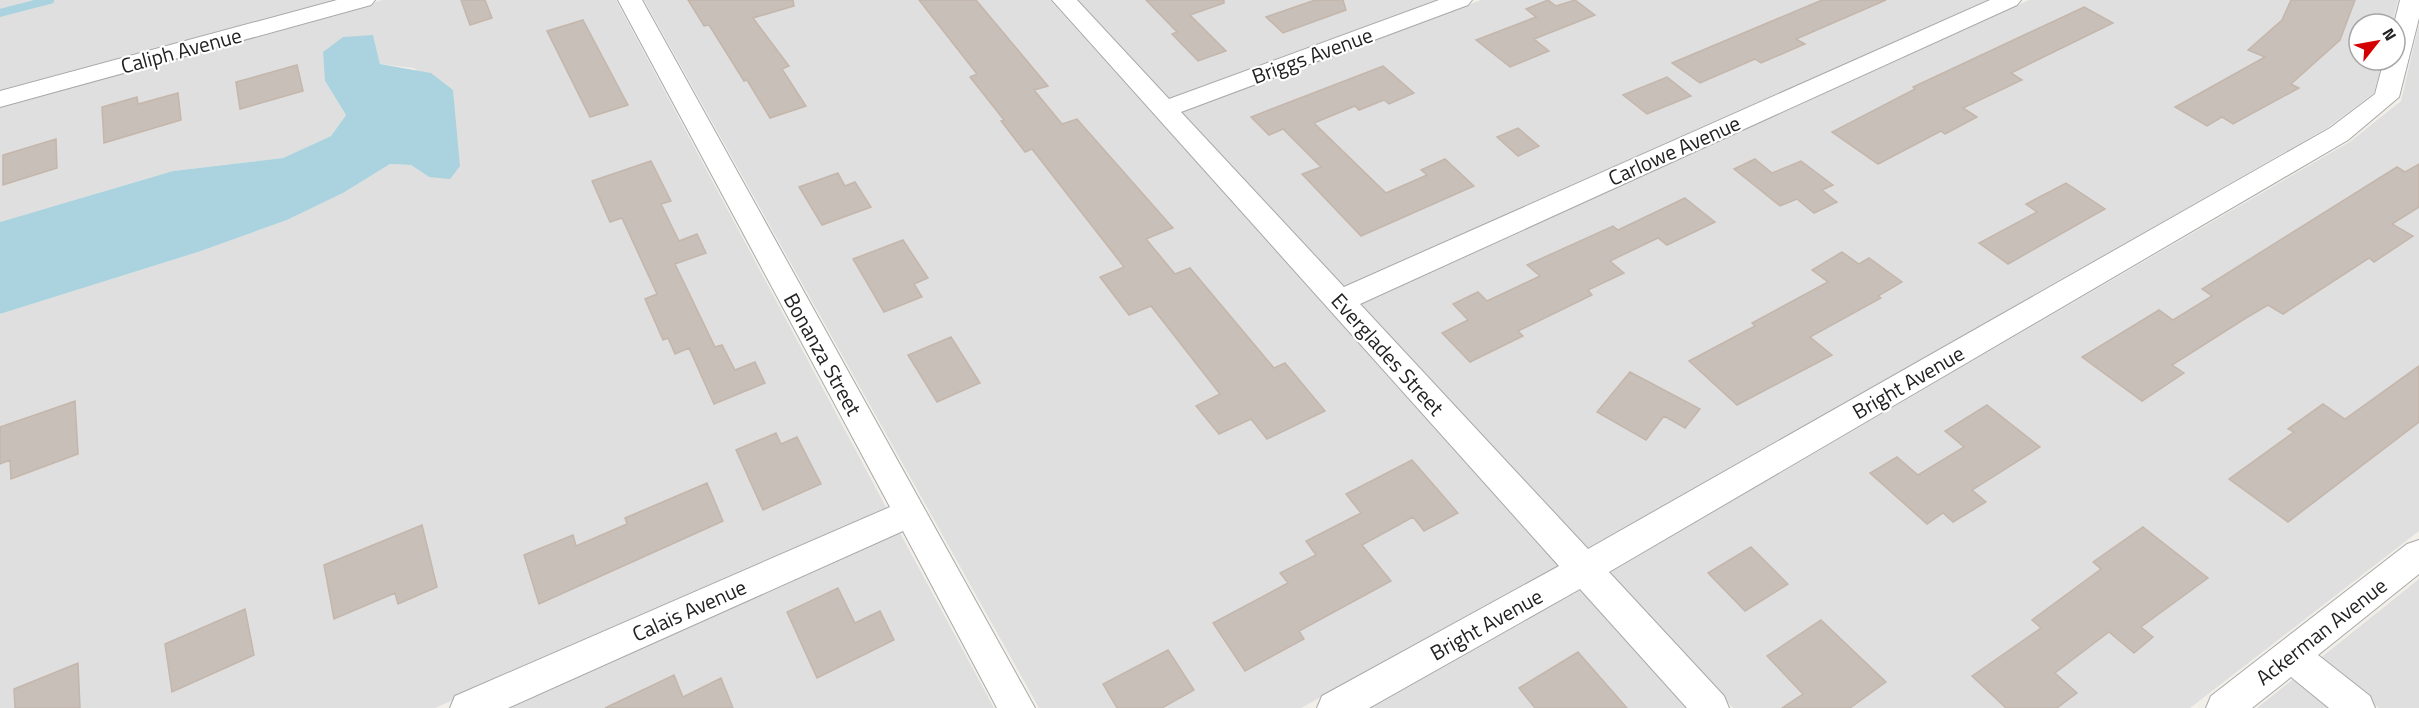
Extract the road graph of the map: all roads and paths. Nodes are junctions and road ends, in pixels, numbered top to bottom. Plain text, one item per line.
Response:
1 (363, 0) edge
2 (630, 0) edge
3 (1064, 0) edge
4 (1460, 0) edge
5 (2009, 0) edge
6 (2412, 0) edge
7 (0, 99) edge
8 (1164, 110) junction
9 (1340, 301) junction
10 (909, 513) junction
11 (2419, 554) edge
12 (1584, 569) junction
13 (2291, 656) junction
14 (468, 708) edge
15 (1017, 708) edge
16 (1335, 708) edge
17 (1711, 708) edge
18 (2224, 708) edge
19 (2357, 708) edge

1 - 7 street, Caliph Avenue
2 - 10 street, Bonanza Street
3 - 8 street, Everglades Street
4 - 8 street, Briggs Avenue
5 - 9 street, Carlowe Avenue
6 - 12 street, Bright Avenue
8 - 9 street, Everglades Street
9 - 12 street, Everglades Street
10 - 14 street, Calais Avenue
10 - 15 street, Bonanza Street
11 - 13 street, Ackerman Avenue
12 - 16 street, Bright Avenue
12 - 17 street, Everglades Street
13 - 18 street, Ackerman Avenue
13 - 19 street

